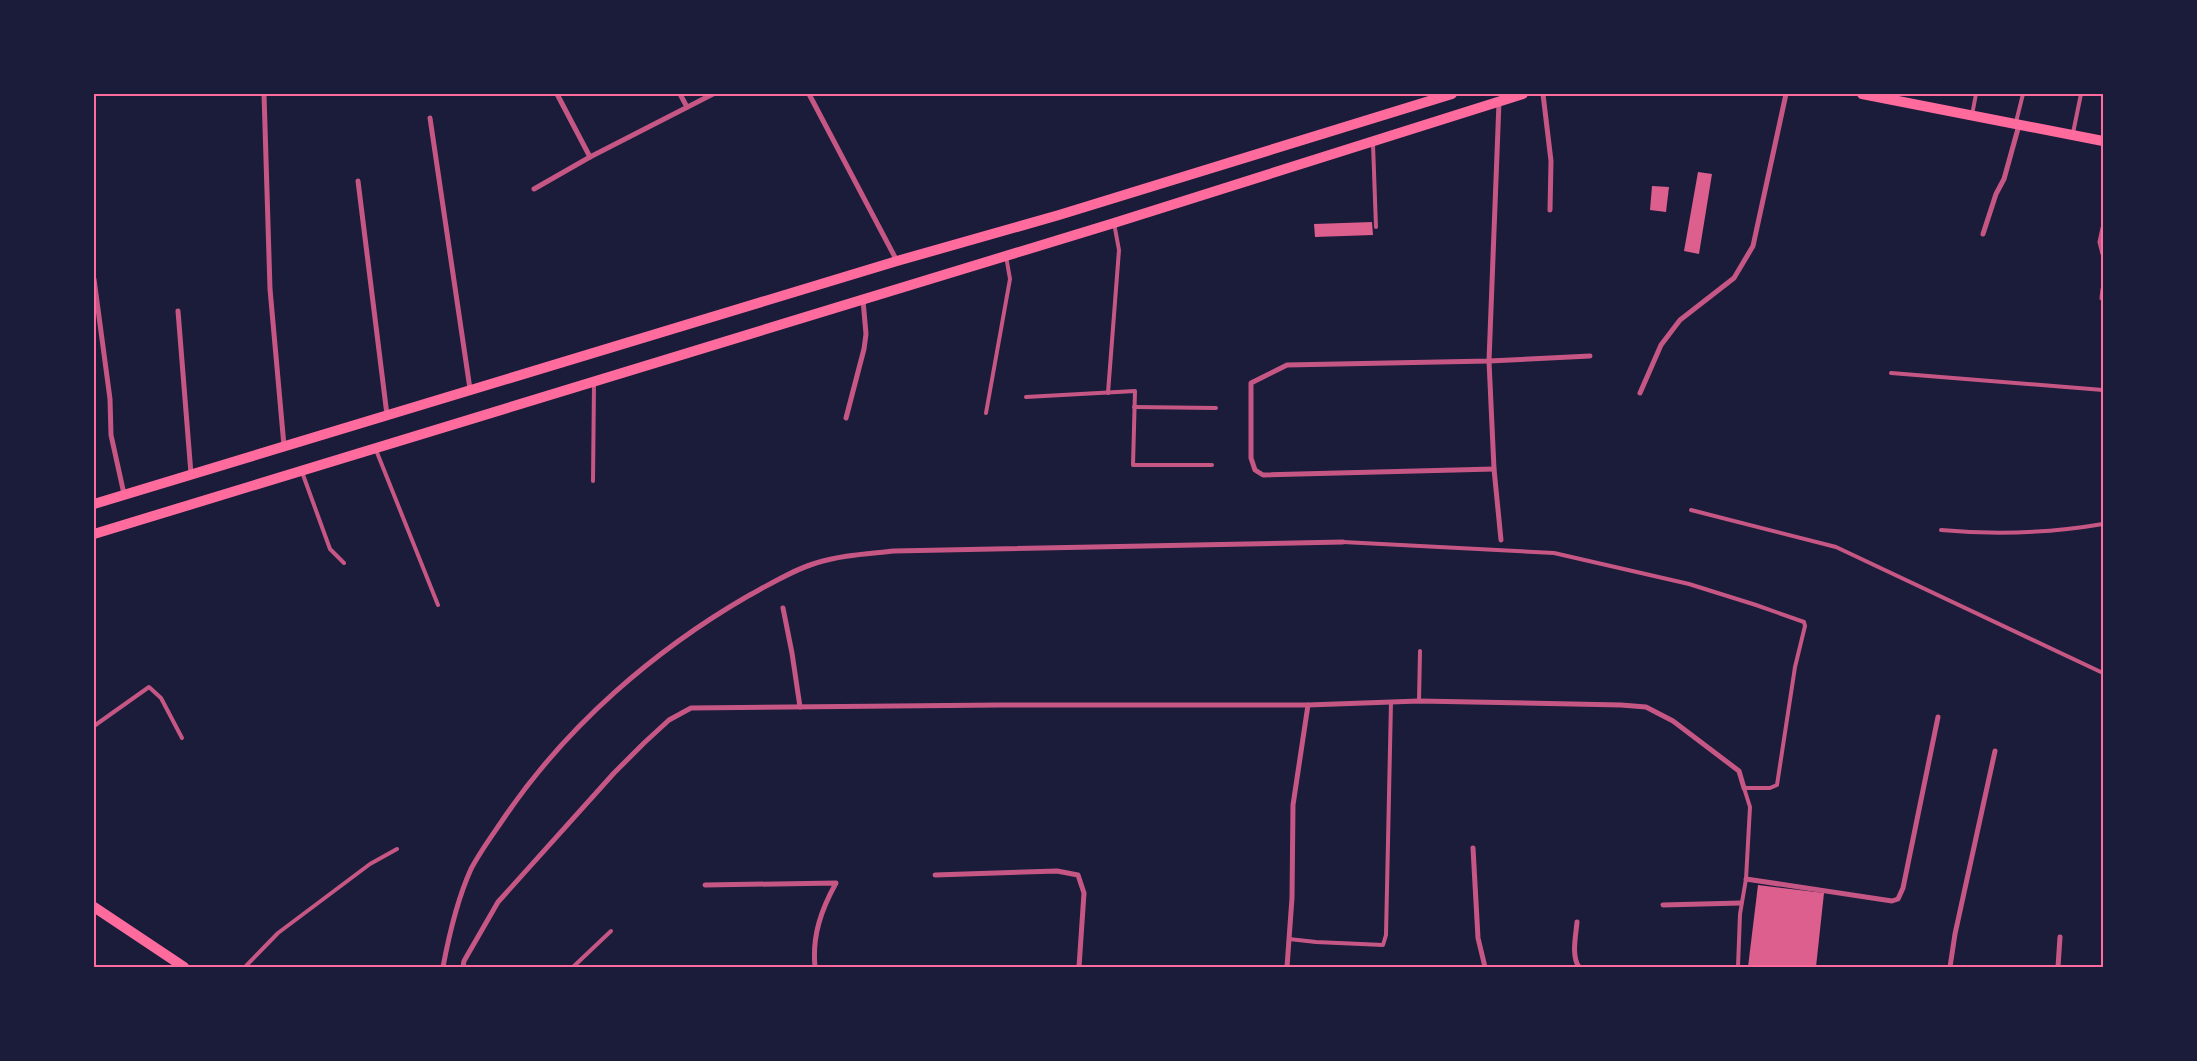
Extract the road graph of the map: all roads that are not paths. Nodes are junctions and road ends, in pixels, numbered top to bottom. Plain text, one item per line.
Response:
1 (264, 94) edge
2 (557, 94) edge
3 (680, 94) edge
4 (713, 94) edge
5 (809, 94) edge
6 (1452, 94) edge
7 (1523, 94) edge
8 (1543, 94) edge
9 (1786, 94) edge
10 (1862, 94) edge
11 (1976, 94) edge
12 (2023, 94) edge
13 (2081, 94) edge
14 (1498, 102) junction
15 (687, 107) junction
16 (1972, 115) junction
17 (430, 118) dead end
18 (2017, 124) junction
19 (2073, 135) junction
20 (1373, 141) junction
21 (2103, 141) edge
22 (590, 158) junction
23 (358, 182) dead end
24 (534, 189) dead end
25 (1550, 210) dead end
26 (1114, 223) junction
27 (1376, 228) dead end
28 (2103, 228) edge
29 (1983, 234) dead end
30 (2103, 254) edge
31 (1006, 256) junction
32 (898, 260) junction
33 (94, 279) edge
34 (2103, 289) edge
35 (2102, 298) dead end
36 (864, 300) junction
37 (178, 311) dead end
38 (1590, 356) dead end
39 (1489, 361) junction
40 (1891, 373) dead end
41 (594, 383) junction
42 (470, 388) junction
43 (2103, 390) edge
44 (1108, 392) junction
45 (1640, 393) dead end
46 (1026, 397) dead end
47 (1134, 407) junction
48 (1216, 408) dead end
49 (986, 413) dead end
50 (387, 416) junction
51 (846, 418) dead end
52 (284, 446) junction
53 (376, 450) junction
54 (1212, 465) dead end
55 (1494, 469) junction
56 (302, 472) junction
57 (191, 474) junction
58 (593, 481) dead end
59 (124, 494) junction
60 (94, 504) edge
61 (1691, 510) dead end
62 (2103, 524) edge
63 (1941, 530) dead end
64 (94, 534) edge
65 (1501, 540) dead end
66 (1343, 542) joint
67 (344, 564) dead end
68 (438, 605) dead end
69 (783, 608) dead end
70 (1420, 651) dead end
71 (2103, 673) edge
72 (1391, 702) junction
73 (1419, 702) junction
74 (1308, 705) junction
75 (800, 707) junction
76 (1938, 716) dead end
77 (94, 726) edge
78 (182, 738) dead end
79 (1995, 751) dead end
80 (1744, 788) junction
81 (1473, 848) dead end
82 (397, 849) dead end
83 (935, 874) dead end
84 (1746, 879) junction
85 (705, 885) dead end
86 (1741, 903) junction
87 (1663, 905) dead end
88 (94, 907) edge
89 (1577, 922) dead end
90 (611, 931) dead end
91 (2060, 937) dead end
92 (1289, 938) junction
93 (184, 967) edge
94 (245, 967) edge
95 (443, 967) edge
96 (463, 967) edge
97 (573, 967) edge
98 (815, 967) edge
99 (1079, 967) edge
100 (1287, 967) edge
101 (1485, 967) edge
102 (1579, 967) edge
103 (1738, 967) edge
104 (1950, 967) edge
105 (2058, 967) edge

1 - 52 street
2 - 22 street
3 - 15 street
4 - 15 street
5 - 32 street
6 - 32 main road
7 - 14 main road
8 - 25 street
9 - 45 street
10 - 16 main road
11 - 16 lane
12 - 18 lane
13 - 19 lane
14 - 20 main road
14 - 39 street
15 - 22 street
16 - 18 main road
17 - 42 street
18 - 19 main road
18 - 29 street
19 - 21 main road
20 - 26 main road
20 - 27 lane
22 - 24 street
23 - 50 street
26 - 31 main road
26 - 44 lane
28 - 30 street
31 - 36 main road
31 - 49 lane
32 - 42 main road
33 - 59 street
34 - 35 street
36 - 41 main road
36 - 51 street
37 - 57 street
38 - 39 street
39 - 55 street
39 - 55 street
40 - 43 lane
41 - 53 main road
41 - 58 lane
42 - 50 main road
44 - 46 lane
44 - 47 lane
47 - 48 lane
47 - 54 lane
50 - 52 main road
52 - 57 main road
53 - 56 main road
53 - 68 lane
55 - 65 street
56 - 64 main road
56 - 67 lane
57 - 59 main road
59 - 60 main road
61 - 71 lane
62 - 63 lane
66 - 80 lane
66 - 95 street
69 - 75 street
70 - 73 lane
72 - 73 street
72 - 74 street
72 - 92 lane
73 - 80 street
74 - 75 street
74 - 92 street
75 - 96 street
76 - 84 street
77 - 78 lane
79 - 104 street
80 - 84 lane
81 - 101 street
82 - 94 lane
83 - 99 street
84 - 86 lane
85 - 98 street
86 - 87 street
86 - 103 lane
88 - 93 main road
89 - 102 street
90 - 97 lane
91 - 105 street
92 - 100 street

